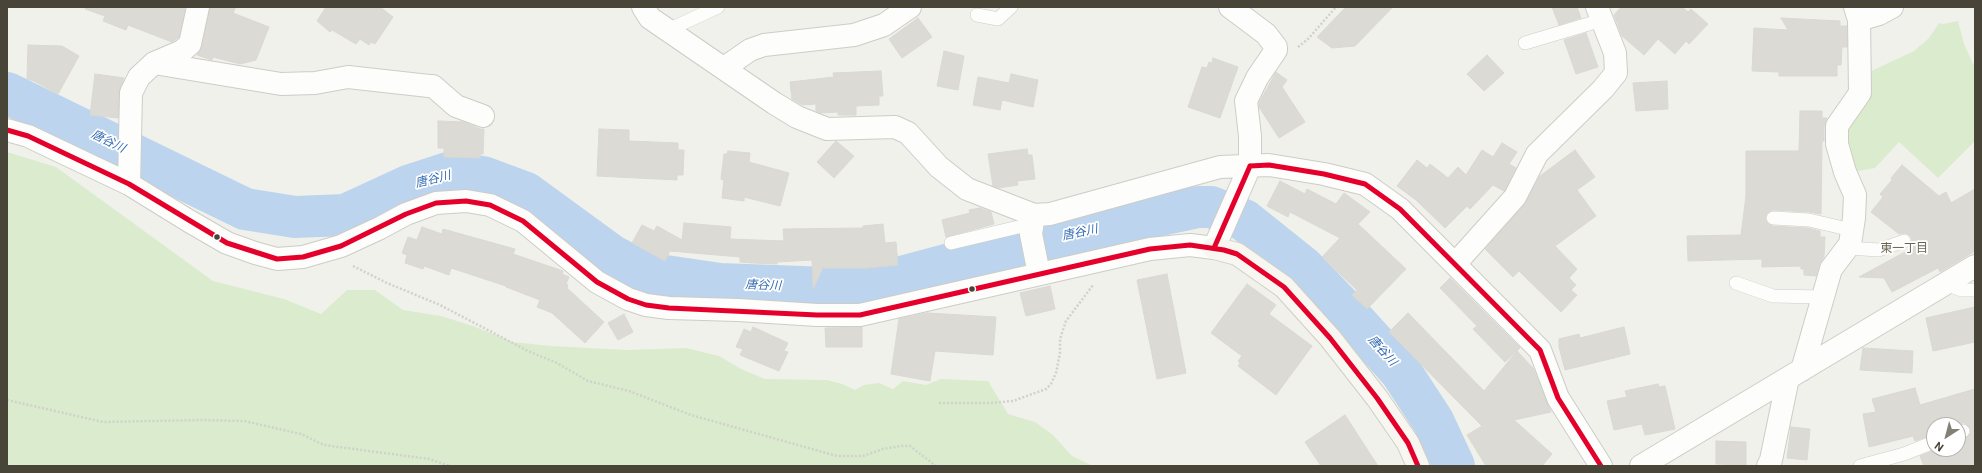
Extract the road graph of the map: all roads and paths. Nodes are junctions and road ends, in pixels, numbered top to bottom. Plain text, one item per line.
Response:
1 (198, 7) edge
2 (643, 7) edge
3 (718, 7) edge
4 (910, 7) edge
5 (1011, 7) edge
6 (1230, 7) edge
7 (1336, 7) edge
8 (1892, 7) edge
9 (1857, 13) edge
10 (1599, 14) edge
11 (977, 15) dead end
12 (668, 30) junction
13 (1526, 43) dead end
14 (1276, 50) junction
15 (154, 63) junction
16 (724, 68) junction
17 (483, 116) dead end
18 (7, 130) edge
19 (1250, 166) junction
20 (129, 184) junction
21 (1773, 218) dead end
22 (1032, 225) junction
23 (1218, 239) junction
24 (1849, 239) junction
25 (1904, 241) dead end
26 (951, 243) dead end
27 (324, 251) junction
28 (1100, 260) junction
29 (1455, 264) junction
30 (1037, 266) junction
31 (1975, 266) edge
32 (1736, 283) dead end
33 (1945, 284) junction
34 (1975, 290) edge
35 (1822, 297) junction
36 (1795, 374) junction
37 (7, 400) edge
38 (939, 403) dead end
39 (1926, 445) edge
40 (450, 466) edge
41 (936, 466) edge
42 (1418, 466) edge
43 (1601, 466) edge
44 (1641, 466) edge
45 (1768, 466) edge
46 (1860, 466) edge

1 - 15 street
2 - 12 street
3 - 12 lane
4 - 16 street
5 - 11 lane
6 - 14 street
7 - 14 path
8 - 9 street
9 - 24 street
10 - 13 lane
10 - 29 street
12 - 16 street
14 - 19 street
15 - 17 street
15 - 20 street
16 - 22 street
18 - 20 street
19 - 22 street
19 - 23 street
19 - 29 street
20 - 27 street
21 - 24 lane
22 - 26 lane
22 - 30 street
23 - 28 street
23 - 42 street
24 - 25 lane
24 - 35 street
27 - 30 street
27 - 41 path
28 - 30 street
28 - 38 path
29 - 43 street
31 - 33 street
32 - 35 lane
33 - 34 lane
33 - 36 street
35 - 36 street
36 - 44 street
36 - 45 street
37 - 40 path
39 - 46 lane

